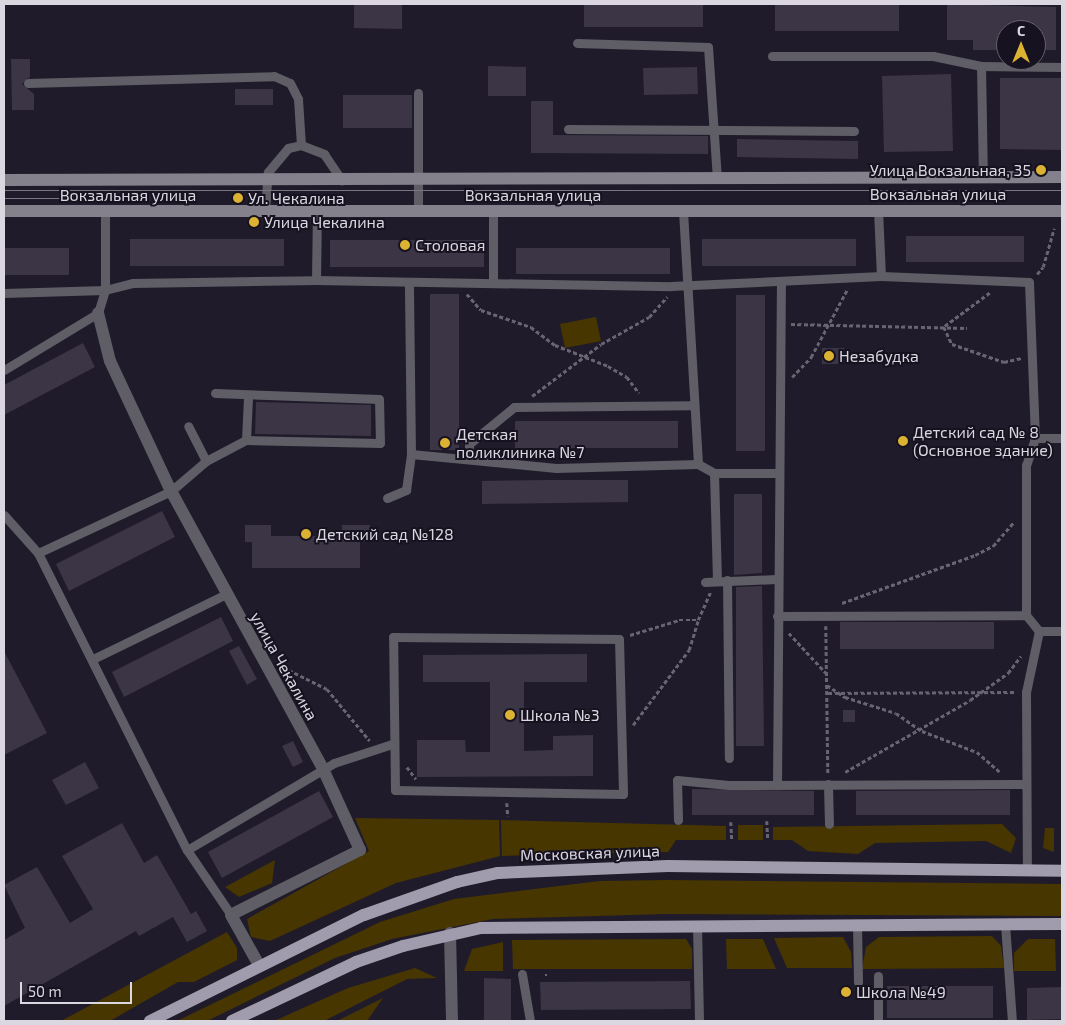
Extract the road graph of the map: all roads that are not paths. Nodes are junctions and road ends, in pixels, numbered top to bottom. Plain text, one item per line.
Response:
1 (577, 43) dead end
2 (772, 56) dead end
3 (981, 66) junction
4 (1062, 68) edge
5 (28, 83) dead end
6 (418, 92) dead end
7 (568, 129) dead end
8 (716, 130) junction
9 (854, 131) dead end
10 (301, 145) junction
11 (984, 177) junction
12 (1062, 177) edge
13 (717, 178) junction
14 (4, 180) edge
15 (265, 180) junction
16 (418, 180) junction
17 (342, 181) junction
18 (878, 210) junction
19 (1062, 210) edge
20 (104, 211) junction
21 (265, 211) junction
22 (418, 211) junction
23 (493, 211) junction
24 (683, 211) junction
25 (4, 212) edge
26 (317, 212) junction
27 (881, 276) junction
28 (316, 280) junction
29 (493, 280) junction
30 (781, 281) junction
31 (409, 282) junction
32 (687, 285) junction
33 (106, 290) junction
34 (4, 293) edge
35 (98, 313) junction
36 (4, 370) edge
37 (215, 393) dead end
38 (248, 398) junction
39 (691, 405) junction
40 (188, 426) dead end
41 (1035, 438) junction
42 (1062, 438) edge
43 (246, 440) junction
44 (411, 454) junction
45 (469, 459) junction
46 (206, 461) junction
47 (698, 464) junction
48 (714, 473) junction
49 (777, 473) junction
50 (171, 491) junction
51 (387, 498) dead end
52 (4, 515) edge
53 (38, 552) junction
54 (776, 579) junction
55 (727, 580) junction
56 (717, 581) junction
57 (705, 582) dead end
58 (226, 594) junction
59 (1026, 615) junction
60 (777, 616) junction
61 (1039, 631) junction
62 (1062, 631) edge
63 (94, 658) junction
64 (392, 744) junction
65 (729, 758) dead end
66 (323, 769) junction
67 (828, 784) junction
68 (1026, 784) junction
69 (777, 785) junction
70 (678, 820) dead end
71 (828, 824) dead end
72 (188, 850) junction
73 (1027, 871) junction
74 (1062, 872) edge
75 (231, 915) junction
76 (697, 924) junction
77 (857, 924) junction
78 (1005, 924) junction
79 (1062, 924) edge
80 (450, 933) junction
81 (259, 965) junction
82 (522, 974) dead end
83 (878, 976) dead end
84 (858, 982) dead end
85 (150, 1021) edge
86 (232, 1021) edge
87 (452, 1021) edge
88 (530, 1021) edge
89 (699, 1021) edge
90 (878, 1021) edge
91 (1012, 1021) edge

1 - 8 lane
2 - 3 lane
3 - 4 lane
3 - 11 lane
5 - 10 lane
6 - 16 lane
7 - 8 lane
8 - 9 lane
8 - 13 lane
10 - 15 lane
10 - 17 lane
11 - 12 main road, Вокзальная улица
11 - 13 main road, Вокзальная улица
13 - 16 main road, Вокзальная улица
14 - 15 main road, Вокзальная улица
15 - 17 main road, Вокзальная улица
15 - 21 lane
16 - 17 main road, Вокзальная улица
16 - 22 lane
18 - 19 main road, Вокзальная улица
18 - 24 main road, Вокзальная улица
18 - 27 lane
20 - 21 main road, Вокзальная улица
20 - 25 main road, Вокзальная улица
20 - 33 lane
21 - 26 main road, Вокзальная улица
22 - 23 main road, Вокзальная улица
22 - 26 main road, Вокзальная улица
23 - 24 main road, Вокзальная улица
23 - 29 lane
24 - 32 lane
26 - 28 lane
27 - 30 lane
27 - 41 lane
28 - 31 lane
28 - 33 lane
29 - 31 lane
29 - 32 lane
30 - 32 lane
30 - 49 lane
31 - 44 lane
32 - 39 lane
33 - 34 lane
33 - 35 lane
35 - 36 lane
35 - 50 street, улица Чекалина
37 - 38 lane
38 - 43 lane
38 - 43 lane
39 - 45 lane
39 - 47 lane
40 - 46 lane
41 - 42 lane
41 - 59 lane
43 - 46 lane
44 - 45 lane
44 - 51 lane
45 - 47 lane
46 - 50 lane
47 - 48 lane
48 - 49 lane
48 - 56 lane
49 - 54 lane
50 - 53 lane
50 - 58 street, улица Чекалина
52 - 53 lane
53 - 63 lane
54 - 55 lane
54 - 60 lane
55 - 56 lane
55 - 65 lane
56 - 57 lane
58 - 63 lane
58 - 66 street, улица Чекалина
59 - 60 lane
59 - 61 lane
60 - 69 lane
61 - 62 lane
61 - 68 lane
63 - 72 lane
64 - 64 lane
64 - 66 lane
66 - 72 lane
66 - 75 street, улица Чекалина
67 - 68 lane
67 - 69 lane
67 - 71 lane
68 - 73 lane
69 - 70 lane
72 - 75 lane
73 - 74 main road, Московская улица
73 - 81 main road, Московская улица
75 - 81 street
76 - 77 main road
76 - 80 main road
76 - 89 lane
77 - 78 main road
77 - 84 lane
78 - 79 main road
78 - 91 lane
80 - 86 main road
80 - 87 street
81 - 85 main road, Московская улица
82 - 88 lane
83 - 90 lane

